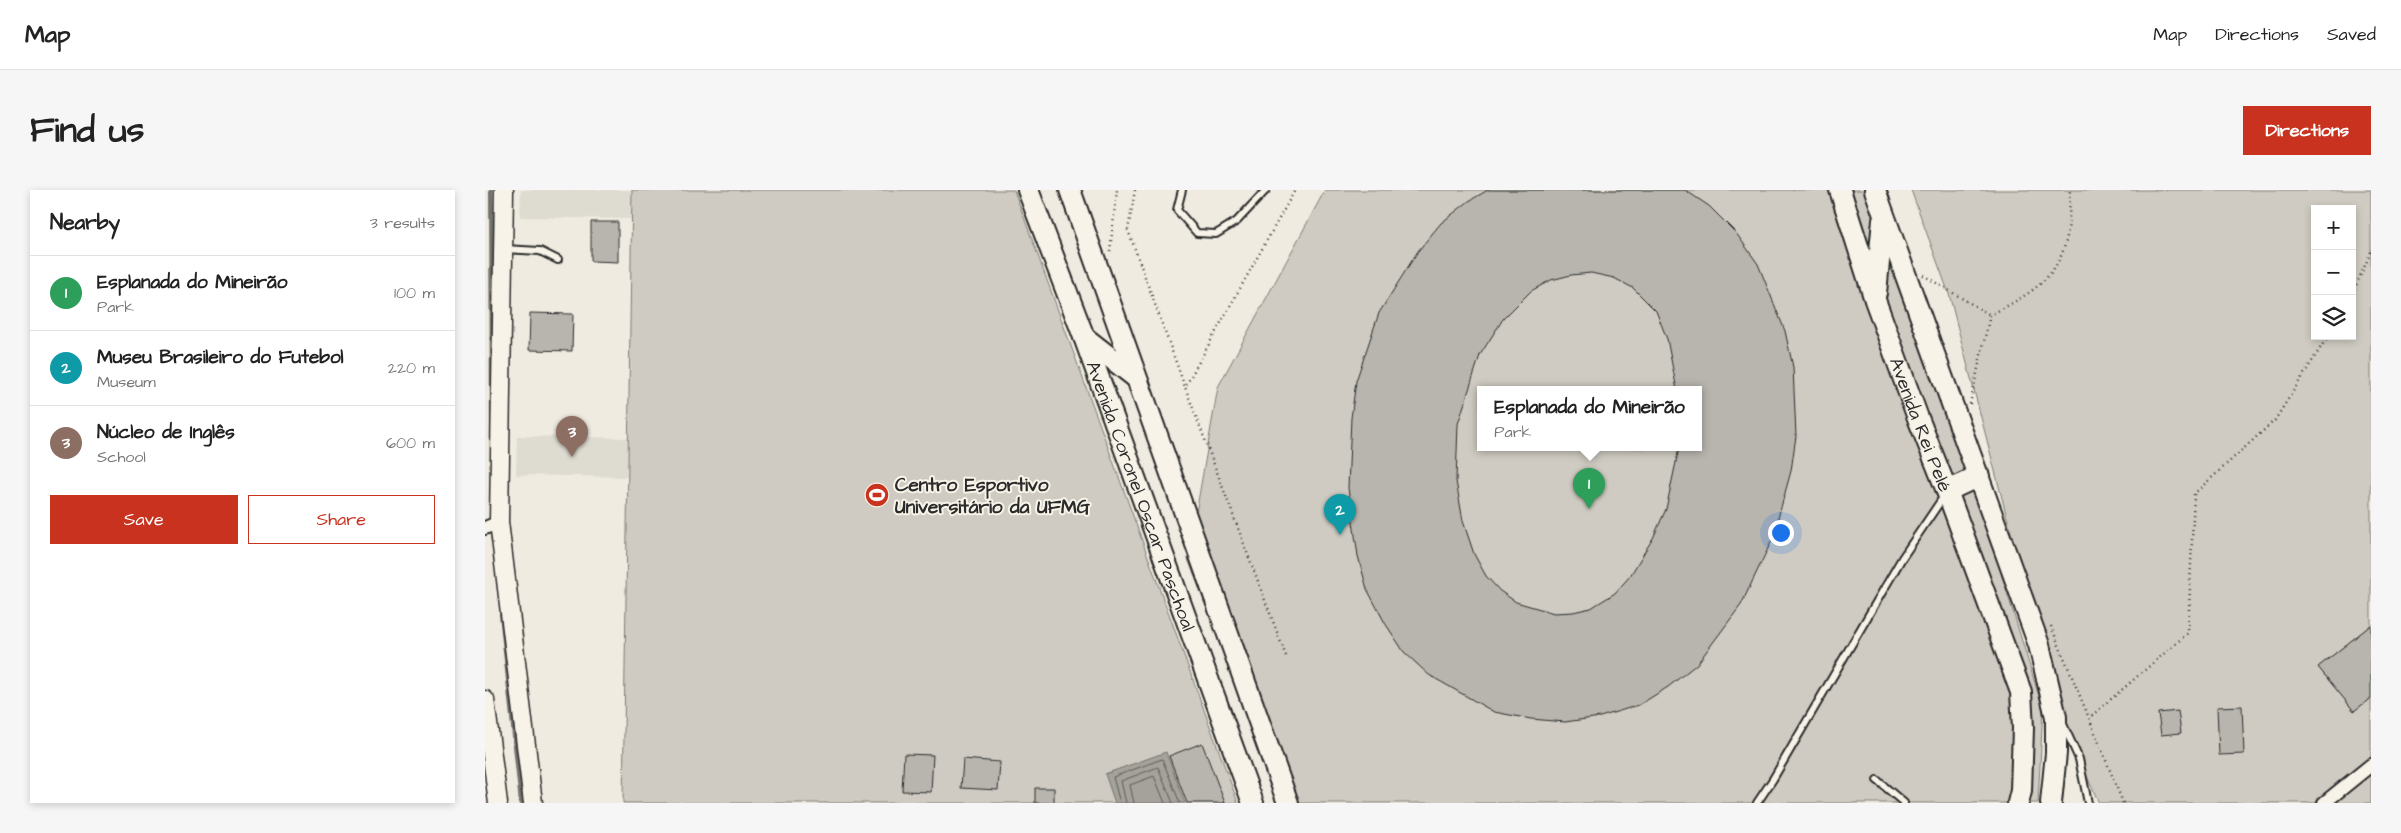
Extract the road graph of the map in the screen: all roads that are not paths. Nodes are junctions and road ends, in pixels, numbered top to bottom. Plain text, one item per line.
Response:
1 (504, 190) edge
2 (1028, 190) edge
3 (1070, 190) edge
4 (1183, 190) edge
5 (1265, 190) edge
6 (1840, 190) edge
7 (1875, 190) edge
8 (1884, 216) junction
9 (503, 249) junction
10 (558, 260) dead end
11 (1875, 300) junction
12 (1084, 337) junction
13 (1135, 378) junction
14 (1979, 476) junction
15 (1947, 490) junction
16 (492, 525) edge
17 (485, 700) edge
18 (2054, 706) junction
19 (487, 732) edge
20 (2371, 765) edge
21 (1276, 770) junction
22 (1877, 780) dead end
23 (498, 803) edge
24 (533, 803) edge
25 (1254, 803) edge
26 (1288, 803) edge
27 (1757, 803) edge
28 (1904, 803) edge
29 (2018, 803) edge
30 (2051, 803) edge
31 (2088, 803) edge
32 (2324, 803) edge

1 - 9 street
2 - 12 main road, Avenida Coronel Oscar Paschoal
3 - 13 main road, Avenida Coronel Oscar Paschoal
4 - 5 lane
6 - 11 main road, Avenida Rei Pelé
7 - 8 main road, Avenida Rei Pelé
8 - 11 main road
8 - 14 main road, Avenida Rei Pelé
9 - 10 lane
9 - 16 street
11 - 15 main road, Avenida Rei Pelé
12 - 13 main road
12 - 25 main road, Avenida Coronel Oscar Paschoal
13 - 21 main road, Avenida Coronel Oscar Paschoal
14 - 15 main road
14 - 18 main road, Avenida Rei Pelé
15 - 27 lane
15 - 29 main road, Avenida Rei Pelé
16 - 24 street
17 - 19 street
18 - 30 main road, Avenida Rei Pelé
18 - 31 lane
19 - 23 street
20 - 32 street
21 - 25 main road
21 - 26 main road, Avenida Coronel Oscar Paschoal
22 - 28 lane

